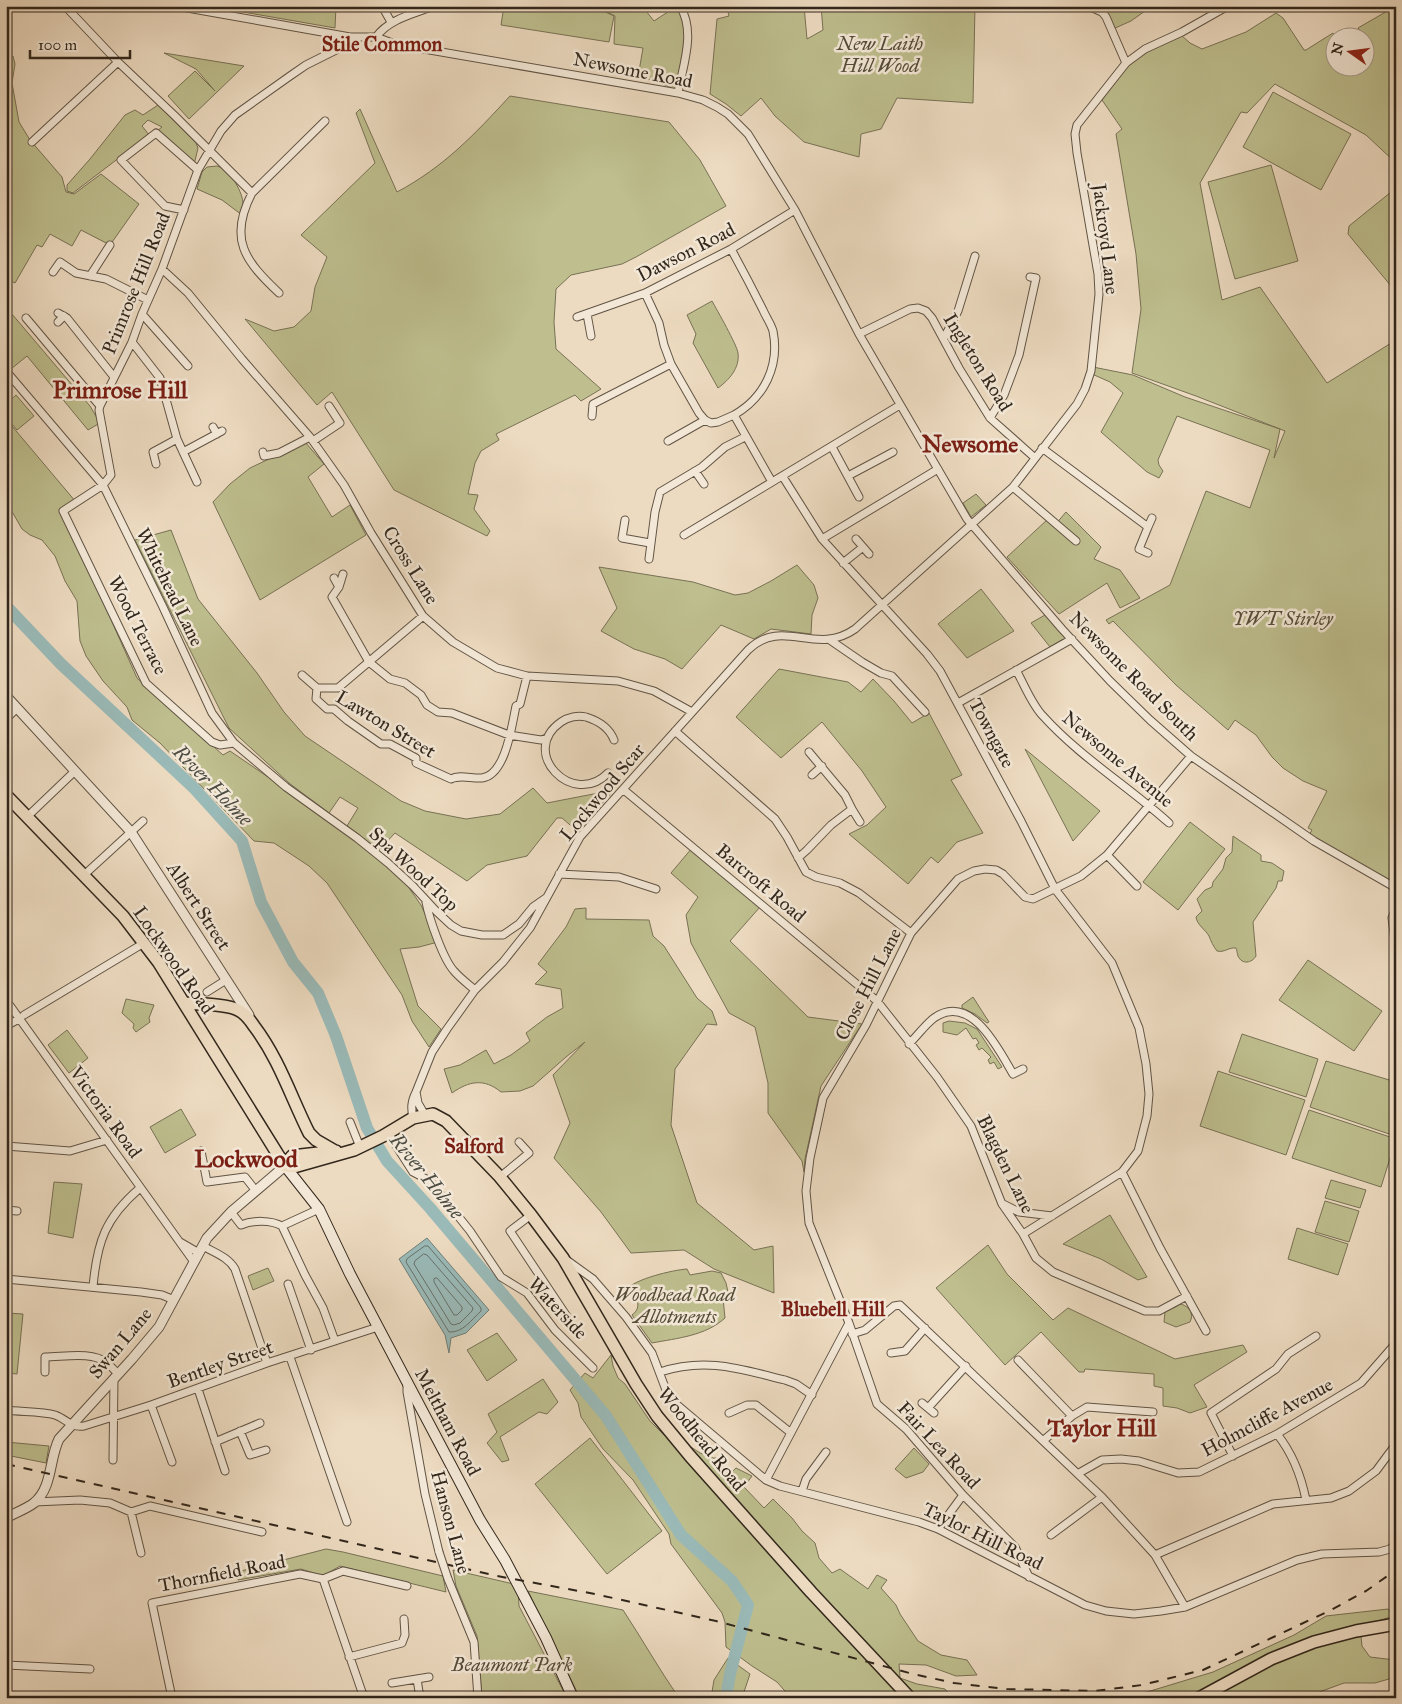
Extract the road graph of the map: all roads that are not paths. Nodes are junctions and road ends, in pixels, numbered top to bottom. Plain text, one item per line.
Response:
1 (12, 6) edge
2 (66, 6) edge
3 (176, 6) edge
4 (382, 6) edge
5 (434, 6) edge
6 (680, 6) edge
7 (1088, 6) edge
8 (1228, 6) edge
9 (6, 12) edge
10 (391, 22) junction
11 (376, 36) junction
12 (350, 37) junction
13 (118, 62) junction
14 (1126, 63) junction
15 (678, 93) junction
16 (325, 121) dead end
17 (32, 142) dead end
18 (209, 150) junction
19 (198, 170) junction
20 (252, 193) junction
21 (184, 210) junction
22 (795, 210) junction
23 (110, 244) dead end
24 (731, 249) junction
25 (975, 256) dead end
26 (162, 269) junction
27 (53, 272) dead end
28 (90, 276) junction
29 (1035, 278) dead end
30 (279, 293) dead end
31 (645, 293) junction
32 (148, 300) junction
33 (142, 314) junction
34 (587, 314) junction
35 (60, 317) dead end
36 (577, 317) dead end
37 (26, 318) dead end
38 (859, 334) junction
39 (591, 336) dead end
40 (944, 338) junction
41 (132, 342) junction
42 (671, 364) junction
43 (188, 366) dead end
44 (6, 371) edge
45 (114, 377) junction
46 (900, 405) junction
47 (100, 406) junction
48 (329, 406) dead end
49 (734, 415) junction
50 (592, 416) dead end
51 (990, 418) junction
52 (705, 420) junction
53 (217, 431) dead end
54 (745, 437) junction
55 (177, 439) junction
56 (311, 439) junction
57 (668, 441) dead end
58 (832, 447) junction
59 (1042, 448) junction
60 (183, 452) junction
61 (262, 452) dead end
62 (893, 452) dead end
63 (1035, 458) junction
64 (156, 464) dead end
65 (938, 469) junction
66 (696, 471) junction
67 (848, 476) junction
68 (782, 477) junction
69 (197, 482) dead end
70 (772, 482) junction
71 (704, 484) dead end
72 (103, 485) junction
73 (1013, 487) junction
74 (858, 497) dead end
75 (1152, 518) dead end
76 (625, 520) dead end
77 (972, 525) junction
78 (1148, 527) junction
79 (684, 535) dead end
80 (822, 539) junction
81 (856, 540) dead end
82 (1076, 542) dead end
83 (650, 543) junction
84 (863, 547) junction
85 (1148, 553) dead end
86 (869, 554) dead end
87 (649, 559) dead end
88 (843, 562) junction
89 (343, 574) dead end
90 (334, 578) dead end
91 (339, 587) junction
92 (882, 605) junction
93 (423, 616) junction
94 (1072, 639) junction
95 (830, 640) junction
96 (368, 662) junction
97 (1016, 670) junction
98 (302, 675) dead end
99 (527, 676) junction
100 (317, 688) junction
101 (6, 696) edge
102 (958, 703) junction
103 (17, 708) junction
104 (692, 712) junction
105 (925, 712) dead end
106 (6, 719) edge
107 (675, 732) junction
108 (509, 735) junction
109 (547, 738) junction
110 (614, 740) dead end
111 (234, 743) junction
112 (809, 752) dead end
113 (1191, 756) junction
114 (822, 766) junction
115 (75, 771) junction
116 (608, 773) dead end
117 (812, 775) dead end
118 (624, 790) junction
119 (6, 795) edge
120 (1150, 805) junction
121 (312, 807) joint
122 (852, 809) junction
123 (28, 816) junction
124 (143, 821) dead end
125 (860, 822) dead end
126 (1169, 822) dead end
127 (131, 832) junction
128 (1107, 855) junction
129 (798, 858) junction
130 (559, 874) junction
131 (84, 875) junction
132 (1136, 886) dead end
133 (1396, 888) edge
134 (656, 889) dead end
135 (1055, 889) junction
136 (546, 898) junction
137 (426, 902) junction
138 (1396, 908) edge
139 (911, 932) junction
140 (144, 943) junction
141 (1396, 948) edge
142 (226, 980) junction
143 (475, 990) junction
144 (207, 992) dead end
145 (6, 1000) edge
146 (877, 1002) junction
147 (184, 1003) junction
148 (22, 1017) junction
149 (251, 1022) junction
150 (6, 1026) edge
151 (910, 1044) junction
152 (1023, 1069) dead end
153 (416, 1092) junction
154 (425, 1115) junction
155 (413, 1118) junction
156 (350, 1122) dead end
157 (386, 1135) junction
158 (107, 1140) junction
159 (520, 1142) dead end
160 (6, 1146) edge
161 (362, 1147) junction
162 (201, 1151) dead end
163 (340, 1152) junction
164 (285, 1166) junction
165 (1122, 1172) junction
166 (500, 1177) junction
167 (140, 1188) junction
168 (256, 1190) junction
169 (1002, 1204) junction
170 (319, 1209) junction
171 (6, 1210) edge
172 (17, 1211) dead end
173 (232, 1212) junction
174 (531, 1215) junction
175 (1053, 1216) junction
176 (282, 1226) junction
177 (1023, 1234) junction
178 (180, 1242) junction
179 (201, 1250) junction
180 (563, 1258) junction
181 (194, 1262) junction
182 (6, 1279) edge
183 (288, 1284) dead end
184 (92, 1286) junction
185 (1187, 1296) junction
186 (174, 1300) junction
187 (568, 1318) dead end
188 (849, 1323) junction
189 (378, 1327) junction
190 (925, 1328) junction
191 (1206, 1330) dead end
192 (852, 1334) junction
193 (1316, 1336) dead end
194 (335, 1342) junction
195 (1396, 1343) edge
196 (311, 1350) junction
197 (891, 1353) dead end
198 (290, 1357) junction
199 (1018, 1360) dead end
200 (267, 1364) junction
201 (966, 1366) junction
202 (593, 1368) dead end
203 (45, 1372) dead end
204 (660, 1372) junction
205 (116, 1376) junction
206 (407, 1381) junction
207 (198, 1389) junction
208 (812, 1395) junction
209 (152, 1405) junction
210 (928, 1408) dead end
211 (6, 1410) edge
212 (1153, 1412) dead end
213 (729, 1413) dead end
214 (113, 1416) junction
215 (1072, 1416) junction
216 (260, 1423) dead end
217 (72, 1424) junction
218 (240, 1431) junction
219 (791, 1433) junction
220 (1277, 1434) junction
221 (1044, 1440) junction
222 (215, 1442) junction
223 (1396, 1444) edge
224 (266, 1450) dead end
225 (826, 1452) dead end
226 (1233, 1456) junction
227 (113, 1460) dead end
228 (172, 1462) dead end
229 (225, 1471) dead end
230 (1079, 1474) junction
231 (766, 1480) junction
232 (802, 1491) junction
233 (963, 1495) junction
234 (1102, 1497) junction
235 (1306, 1500) junction
236 (34, 1502) junction
237 (131, 1512) junction
238 (6, 1518) edge
239 (347, 1522) dead end
240 (938, 1530) junction
241 (262, 1532) dead end
242 (1051, 1535) dead end
243 (1394, 1548) edge
244 (141, 1553) dead end
245 (1155, 1555) junction
246 (1029, 1577) junction
247 (323, 1580) junction
248 (407, 1586) dead end
249 (1185, 1607) junction
250 (404, 1619) dead end
251 (1396, 1624) edge
252 (350, 1657) junction
253 (6, 1665) edge
254 (90, 1669) dead end
255 (429, 1677) dead end
256 (417, 1679) junction
257 (392, 1683) dead end
258 (172, 1698) edge
259 (364, 1698) edge
260 (420, 1698) edge
261 (478, 1698) edge
262 (573, 1698) edge
263 (910, 1698) edge
264 (1199, 1698) edge

1 - 9 street
2 - 13 street
3 - 12 street, Newsome Road
4 - 10 street
5 - 10 street
6 - 15 street
7 - 14 street
8 - 14 street, Jackroyd Lane
10 - 11 street
11 - 12 street, Newsome Road
11 - 15 street, Newsome Road
12 - 18 street, Primrose Hill Road
13 - 17 street
13 - 18 street
14 - 59 street, Jackroyd Lane
15 - 22 street, Newsome Road
16 - 20 street
18 - 19 street, Primrose Hill Road
18 - 20 street
19 - 21 street, Primrose Hill Road
19 - 21 street
20 - 30 street
21 - 26 street, Primrose Hill Road
22 - 24 street, Dawson Road
22 - 38 street, Newsome Road
23 - 28 street
24 - 31 street, Dawson Road
24 - 49 street
25 - 40 street
26 - 32 street, Primrose Hill Road
26 - 56 street, Cross Lane
27 - 28 street
28 - 32 street
29 - 51 street
31 - 34 street, Dawson Road
31 - 42 street
32 - 33 street, Primrose Hill Road
33 - 41 street, Primrose Hill Road
33 - 43 street
34 - 36 street, Dawson Road
34 - 39 street
35 - 45 street
37 - 47 street
38 - 40 street, Ingleton Road
38 - 46 street, Newsome Road
40 - 51 street, Ingleton Road
41 - 45 street, Primrose Hill Road
41 - 55 street
42 - 50 street
42 - 52 street
44 - 72 street, Whitehead Lane
45 - 47 street, Primrose Hill Road
46 - 58 street
46 - 65 street, Newsome Road
47 - 72 street
48 - 56 street
49 - 52 street
49 - 54 street
51 - 63 street, Ingleton Road
52 - 57 street
53 - 60 street
54 - 66 street
54 - 70 street
55 - 60 street
55 - 64 street
56 - 61 street
56 - 93 street, Cross Lane
58 - 67 street
58 - 68 street
59 - 63 street, Jackroyd Lane
59 - 78 street
60 - 69 street
62 - 67 street
63 - 73 street, Jackroyd Lane
65 - 77 street, Newsome Road
65 - 80 street
66 - 71 street
66 - 83 street
67 - 74 street
68 - 70 street
68 - 80 street, Towngate
70 - 79 street
72 - 111 street, Whitehead Lane
72 - 111 street, Wood Terrace
73 - 77 street, Jackroyd Lane
73 - 82 street
75 - 78 street
76 - 83 street
77 - 92 street, Jackroyd Lane
77 - 94 street, Newsome Road South
78 - 85 street
80 - 88 street, Towngate
81 - 84 street
83 - 87 street
84 - 86 street
84 - 88 street
88 - 92 street, Towngate
89 - 91 street
90 - 91 street
91 - 96 street
92 - 95 street, Lockwood Scar
92 - 102 street, Towngate
93 - 96 street
93 - 99 street, Cross Lane
94 - 97 street
94 - 113 street, Newsome Road South
95 - 104 street, Lockwood Scar
95 - 105 street, Lockwood Scar
96 - 100 street
96 - 108 street
97 - 102 street
97 - 120 street, Newsome Avenue
98 - 100 street
99 - 104 street, Cross Lane
99 - 108 street, Lawton Street
100 - 108 street, Lawton Street
101 - 103 street, Albert Street
102 - 135 street, Towngate
103 - 106 street
103 - 115 street, Albert Street
104 - 107 street, Lockwood Scar
107 - 118 street, Lockwood Scar
107 - 129 street
108 - 109 street
109 - 110 street
109 - 116 street
111 - 121 street, Whitehead Lane
112 - 114 street
113 - 120 street
113 - 133 street, Newsome Road South
114 - 117 street
114 - 122 street
115 - 123 street
115 - 127 street, Albert Street
118 - 130 street, Lockwood Scar
118 - 146 street, Barcroft Road
119 - 123 main road, Lockwood Road
120 - 126 street, Newsome Avenue
120 - 128 street
121 - 137 street, Spa Wood Top
122 - 125 street
122 - 129 street
123 - 131 main road, Lockwood Road
124 - 127 street
127 - 131 street
127 - 142 street, Albert Street
128 - 132 street
128 - 135 street
129 - 139 street
130 - 134 street
130 - 136 street, Lockwood Scar
131 - 140 main road, Lockwood Road
135 - 139 street, Close Hill Lane
135 - 165 street, Towngate
136 - 137 street, Spa Wood Top
136 - 143 street, Lockwood Scar
137 - 143 street
138 - 141 street
139 - 146 street, Close Hill Lane
140 - 147 main road, Lockwood Road
140 - 148 street
142 - 144 street
142 - 149 street, Albert Street
143 - 153 street, Lockwood Scar
145 - 148 street, Victoria Road
146 - 151 street, Blagden Lane
146 - 188 street, Close Hill Lane
147 - 149 main road
147 - 164 main road, Lockwood Road
148 - 150 street
148 - 158 street, Victoria Road
149 - 163 main road, Albert Street
151 - 152 street
151 - 169 street, Blagden Lane
153 - 154 street
153 - 155 street, Lockwood Scar
154 - 155 main road
154 - 166 main road, Woodhead Road
155 - 157 main road
156 - 161 street
157 - 161 main road
157 - 202 street, Waterside
158 - 160 street
158 - 167 street, Victoria Road
159 - 166 street
161 - 163 main road
162 - 168 street
163 - 164 main road
164 - 168 street, Swan Lane
164 - 170 main road, Meltham Road
165 - 175 street
165 - 185 street
166 - 174 main road, Woodhead Road
167 - 178 street, Victoria Road
167 - 184 street
168 - 173 street, Swan Lane
169 - 175 street
169 - 177 street, Blagden Lane
170 - 176 street
170 - 189 main road, Meltham Road
171 - 172 street
173 - 176 street
173 - 179 street, Swan Lane
174 - 180 main road, Woodhead Road
174 - 187 street
175 - 177 street
176 - 194 street
177 - 185 street, Blagden Lane
178 - 179 street, Victoria Road
178 - 181 street, Victoria Road
179 - 181 street, Swan Lane
179 - 200 street, Victoria Road
180 - 204 street, Taylor Hill Road
180 - 263 main road, Woodhead Road
181 - 186 street, Swan Lane
182 - 184 street
183 - 196 street
184 - 186 street
185 - 191 street
186 - 205 street, Swan Lane
188 - 192 street, Fair Lea Road
188 - 208 street
189 - 194 street, Bentley Street
189 - 206 main road, Meltham Road
190 - 192 street
190 - 197 street
190 - 201 street
192 - 233 street, Fair Lea Road
193 - 226 street
194 - 196 street, Bentley Street
195 - 220 street, Holmcliffe Avenue
196 - 198 street, Bentley Street
198 - 200 street, Bentley Street
198 - 239 street
199 - 215 street
200 - 207 street, Bentley Street
201 - 210 street
201 - 221 street
203 - 205 street
204 - 208 street
204 - 231 street, Taylor Hill Road
205 - 214 street
205 - 217 street, Swan Lane
206 - 261 street, Hanson Lane, bridge
206 - 262 main road, Meltham Road
207 - 209 street, Bentley Street
207 - 222 street
208 - 219 street
209 - 214 street, Bentley Street
209 - 228 street
211 - 217 street
212 - 215 street
213 - 219 street
214 - 217 street, Bentley Street
214 - 227 street
215 - 221 street
216 - 218 street
217 - 236 street, Swan Lane
218 - 222 street
218 - 224 street
219 - 231 street
220 - 226 street, Holmcliffe Avenue
220 - 235 street
221 - 230 street
222 - 229 street
223 - 235 street
225 - 232 street
226 - 230 street, Holmcliffe Avenue
230 - 234 street
231 - 232 street, Taylor Hill Road
232 - 240 street, Taylor Hill Road
233 - 240 street
233 - 246 street, Fair Lea Road
234 - 242 street
234 - 245 street
235 - 245 street
236 - 237 street
236 - 238 street, Swan Lane
237 - 241 street
237 - 244 street
240 - 246 street, Taylor Hill Road
243 - 249 street, Taylor Hill Road
245 - 249 street
246 - 249 street, Taylor Hill Road
247 - 248 street
247 - 252 street
247 - 258 street, Thornfield Road
250 - 252 street
251 - 264 main road
252 - 259 street
253 - 254 street
255 - 256 street
256 - 257 street
256 - 260 street

